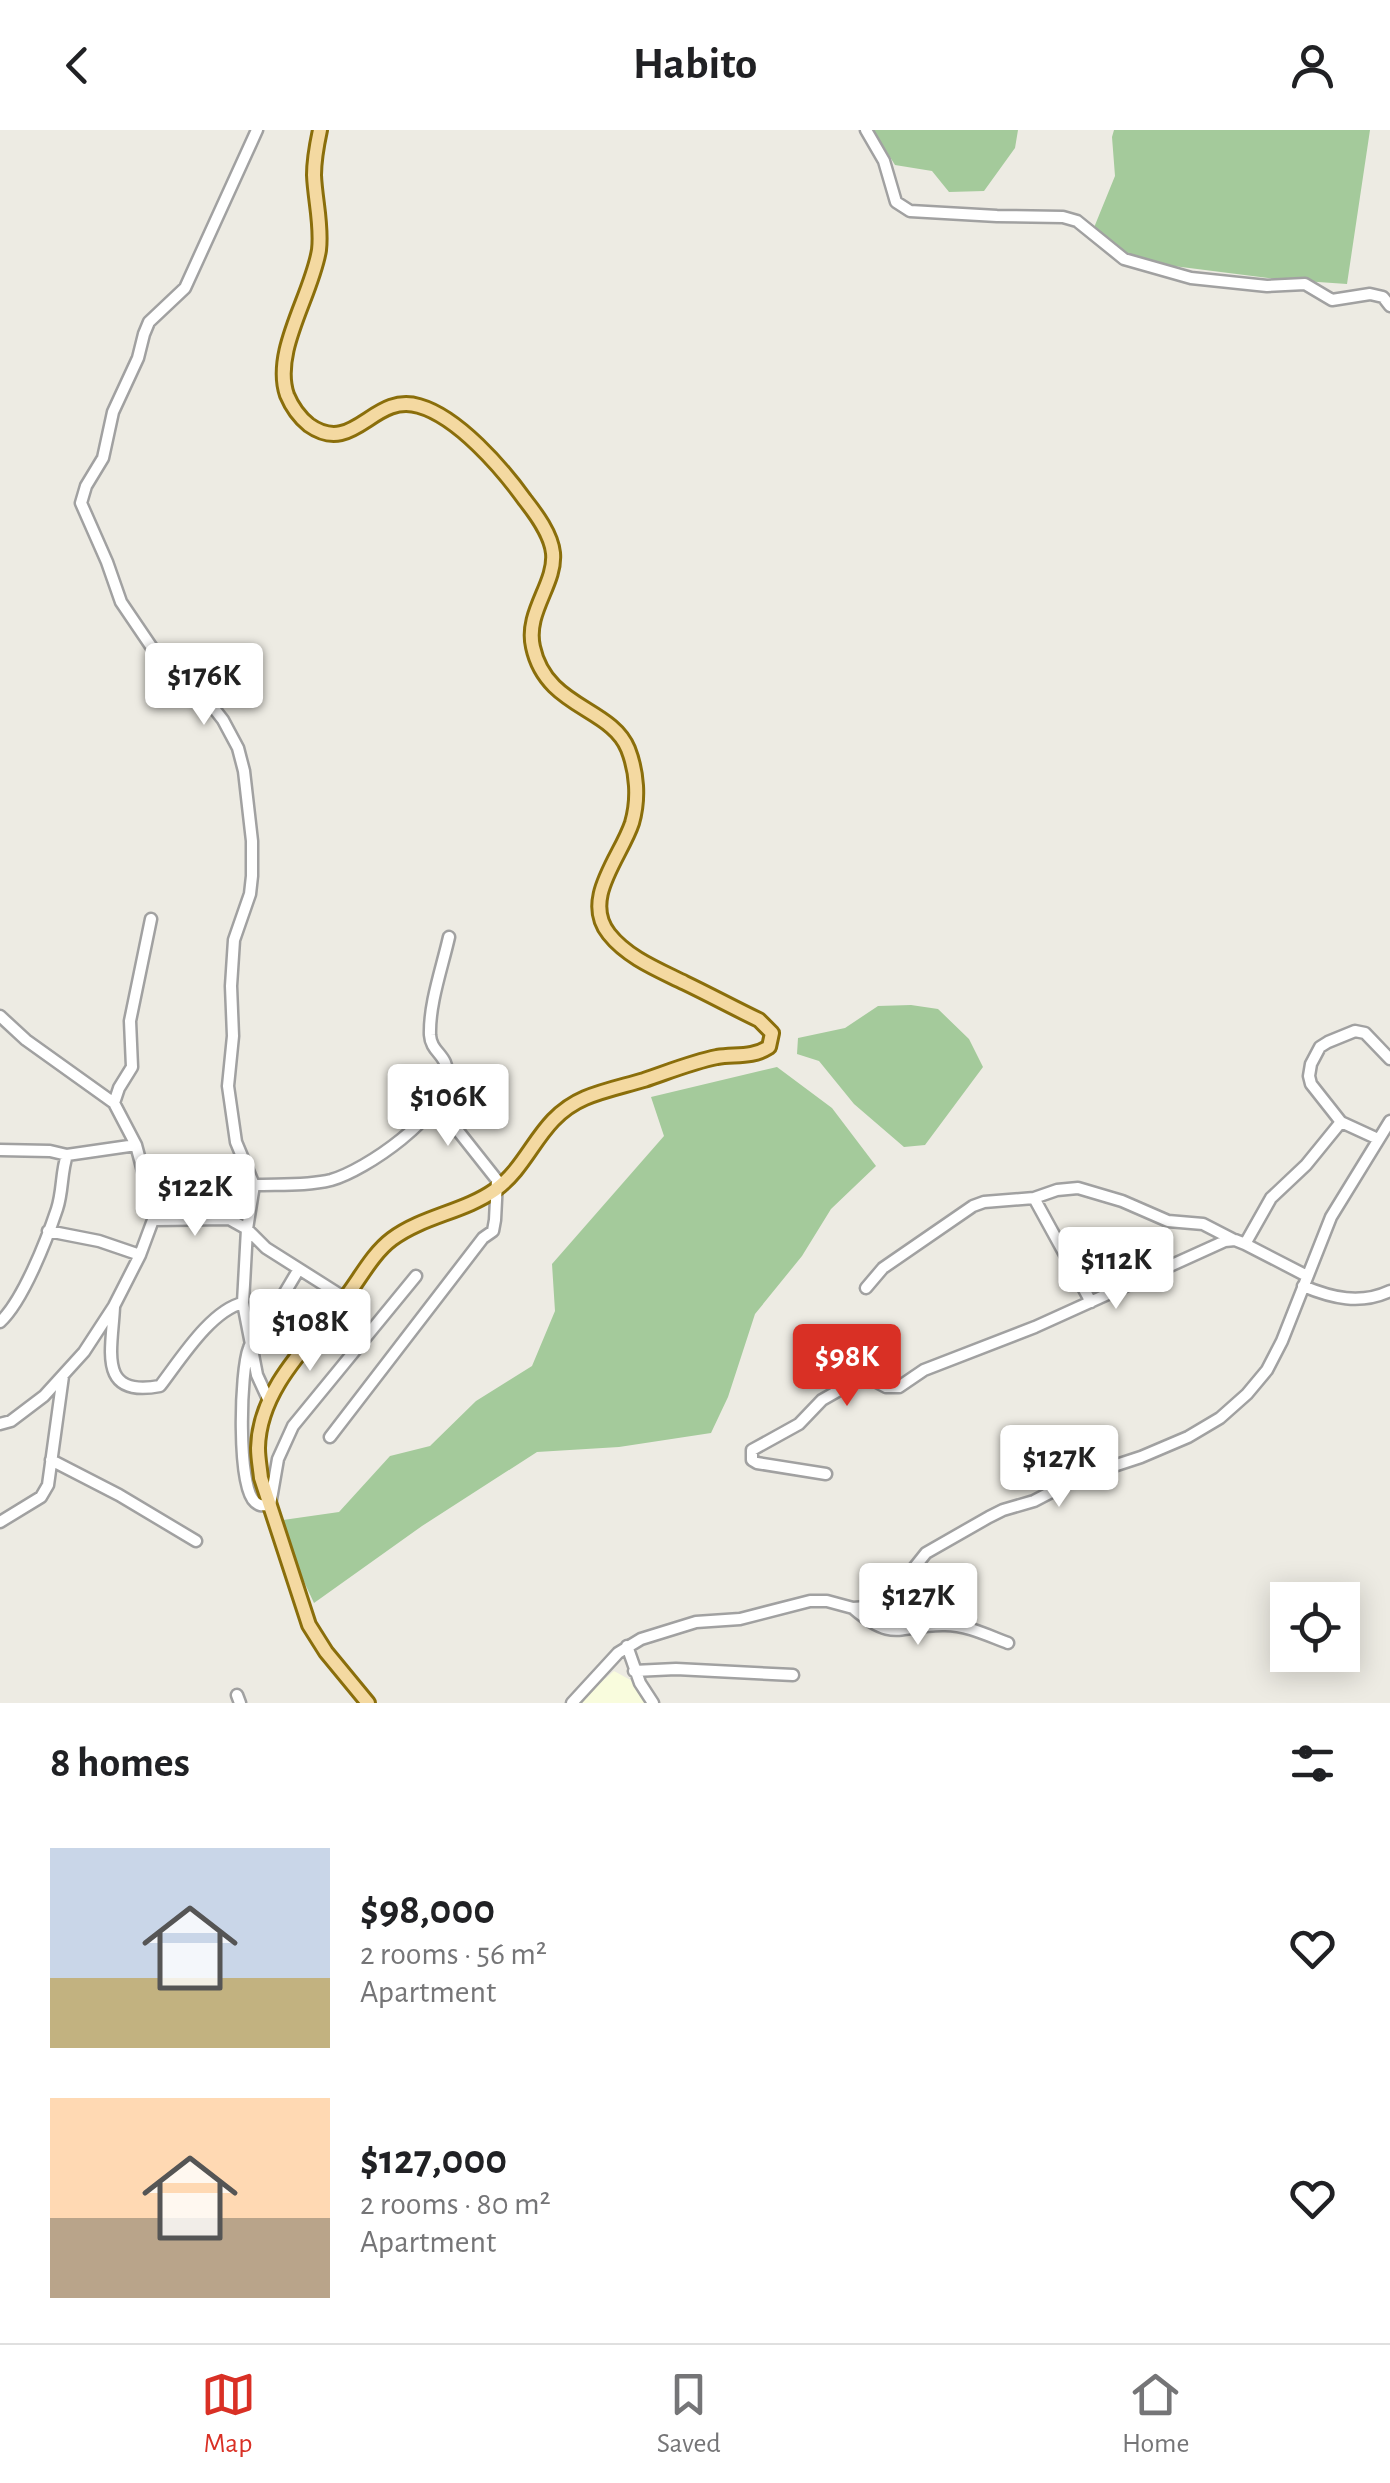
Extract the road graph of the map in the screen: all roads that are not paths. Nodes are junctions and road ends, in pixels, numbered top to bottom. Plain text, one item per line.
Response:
1 (257, 130) edge
2 (320, 130) edge
3 (866, 130) edge
4 (1390, 306) edge
5 (151, 919) dead end
6 (449, 937) dead end
7 (0, 1016) edge
8 (1390, 1059) edge
9 (440, 1098) junction
10 (114, 1103) junction
11 (1390, 1121) edge
12 (1340, 1122) junction
13 (1383, 1135) edge
14 (136, 1146) junction
15 (0, 1150) edge
16 (67, 1154) junction
17 (254, 1184) junction
18 (497, 1188) junction
19 (1034, 1198) junction
20 (153, 1220) junction
21 (247, 1229) junction
22 (48, 1231) junction
23 (1240, 1242) junction
24 (140, 1255) junction
25 (299, 1269) junction
26 (416, 1276) dead end
27 (1305, 1281) junction
28 (866, 1288) dead end
29 (1390, 1291) edge
30 (345, 1298) junction
31 (1091, 1302) junction
32 (244, 1303) junction
33 (114, 1306) junction
34 (0, 1322) edge
35 (250, 1342) junction
36 (63, 1376) junction
37 (270, 1400) junction
38 (0, 1424) edge
39 (330, 1437) dead end
40 (51, 1460) junction
41 (826, 1474) dead end
42 (270, 1504) junction
43 (0, 1522) edge
44 (196, 1542) dead end
45 (853, 1608) junction
46 (1008, 1643) dead end
47 (627, 1646) junction
48 (634, 1670) junction
49 (793, 1676) dead end
50 (368, 1703) edge
51 (572, 1703) edge
52 (653, 1703) edge

1 - 17 street
2 - 18 main road
3 - 4 street
5 - 10 street
6 - 9 street
7 - 10 street
8 - 12 street
9 - 17 street
9 - 18 street
10 - 14 street
11 - 13 street
12 - 13 street
12 - 23 street
13 - 27 street
14 - 16 street
14 - 20 street
15 - 16 street
16 - 22 street
17 - 21 street
18 - 30 main road
18 - 39 street
19 - 23 street
19 - 28 street
19 - 31 street
20 - 21 street
20 - 24 street
21 - 25 street
21 - 32 street
22 - 24 street
22 - 34 street
23 - 27 street
23 - 31 street
24 - 33 street
25 - 30 street
25 - 35 street
26 - 42 street
27 - 29 street
27 - 45 street
30 - 37 main road
31 - 41 street
32 - 33 street
32 - 35 street
33 - 36 street
35 - 37 street
35 - 42 street
36 - 38 street
36 - 40 street
37 - 42 main road
40 - 43 street
40 - 44 street
42 - 50 main road
45 - 46 street
45 - 47 street
47 - 48 street
47 - 51 street
48 - 49 street
48 - 52 street

